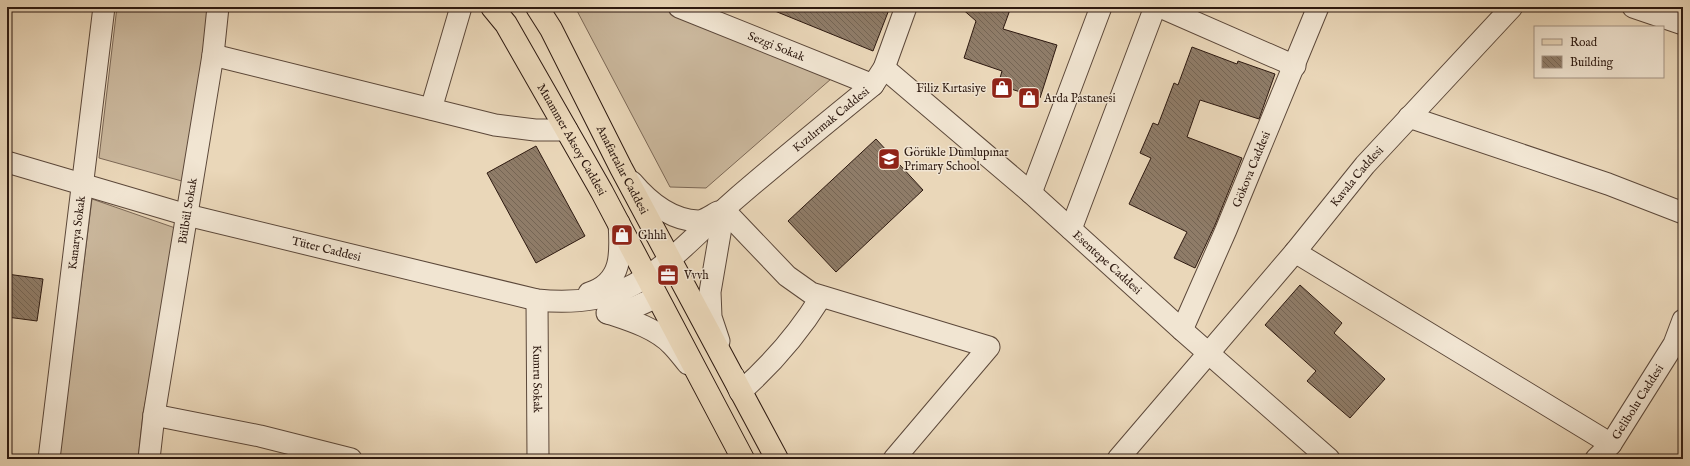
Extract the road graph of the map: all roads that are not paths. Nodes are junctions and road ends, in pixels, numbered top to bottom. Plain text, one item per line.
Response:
1 (104, 7) edge
2 (218, 7) edge
3 (461, 7) edge
4 (492, 7) edge
5 (537, 7) edge
6 (679, 7) edge
7 (906, 7) edge
8 (1100, 7) edge
9 (1155, 7) edge
10 (1160, 7) edge
11 (1318, 7) edge
12 (1512, 7) edge
13 (1633, 7) edge
14 (722, 15) edge
15 (1683, 24) edge
16 (213, 55) junction
17 (1295, 66) junction
18 (878, 76) junction
19 (431, 109) junction
20 (1409, 117) junction
21 (568, 130) junction
22 (7, 162) edge
23 (620, 168) junction
24 (81, 185) junction
25 (1032, 193) junction
26 (724, 210) junction
27 (1683, 213) edge
28 (186, 215) junction
29 (619, 224) junction
30 (1071, 229) junction
31 (1296, 252) junction
32 (669, 260) junction
33 (646, 277) junction
34 (656, 297) junction
35 (821, 297) junction
36 (537, 300) junction
37 (558, 302) junction
38 (608, 313) junction
39 (1683, 320) edge
40 (1182, 330) junction
41 (1210, 353) junction
42 (702, 382) junction
43 (740, 392) junction
44 (154, 415) junction
45 (1611, 444) junction
46 (49, 459) edge
47 (149, 459) edge
48 (351, 459) edge
49 (538, 459) edge
50 (743, 459) edge
51 (777, 459) edge
52 (894, 459) edge
53 (1118, 459) edge
54 (1329, 459) edge
55 (1596, 459) edge

1 - 24 street, Kanarya Sokak
2 - 16 street, Bülbül Sokak
3 - 19 street
4 - 21 main road, Muammer Aksoy Caddesi
5 - 23 main road, Anafartalar Caddesi
6 - 14 street, Sezgi Sokak
7 - 18 street
8 - 25 street
9 - 30 street
10 - 17 street
11 - 17 street, Gökova Caddesi
12 - 20 street, Kavala Caddesi
13 - 15 street
14 - 18 street, Sezgi Sokak
16 - 19 street
16 - 28 street, Bülbül Sokak
17 - 40 street, Gökova Caddesi
18 - 25 street, Esentepe Caddesi
18 - 26 street, Kızılırmak Caddesi
19 - 21 street
20 - 27 street
20 - 31 street, Kavala Caddesi
21 - 29 main road, Muammer Aksoy Caddesi
22 - 24 street, Tüter Caddesi
23 - 26 street
23 - 32 main road, Anafartalar Caddesi
24 - 28 street, Tüter Caddesi
24 - 46 street, Kanarya Sokak
25 - 30 street, Esentepe Caddesi
26 - 32 street, Tüter Caddesi
26 - 35 street
26 - 43 street
28 - 36 street, Tüter Caddesi
28 - 44 street, Bülbül Sokak
29 - 33 main road, Muammer Aksoy Caddesi
29 - 37 street
30 - 40 street, Esentepe Caddesi
31 - 41 street, Kavala Caddesi
31 - 45 street
32 - 33 street, Tüter Caddesi
32 - 43 main road, Anafartalar Caddesi
33 - 34 main road
33 - 37 street, Tüter Caddesi
34 - 38 street
34 - 42 main road
35 - 43 street
35 - 52 street
36 - 37 street, Tüter Caddesi
36 - 49 street, Kumru Sokak
37 - 38 street
38 - 42 street
39 - 45 street, Gelibolu Caddesi
40 - 41 street, Esentepe Caddesi
41 - 53 street, Kavala Caddesi
41 - 54 street, Esentepe Caddesi
42 - 50 main road
43 - 51 main road, Anafartalar Caddesi
44 - 47 street, Bülbül Sokak
44 - 48 street
45 - 55 street, Gelibolu Caddesi

